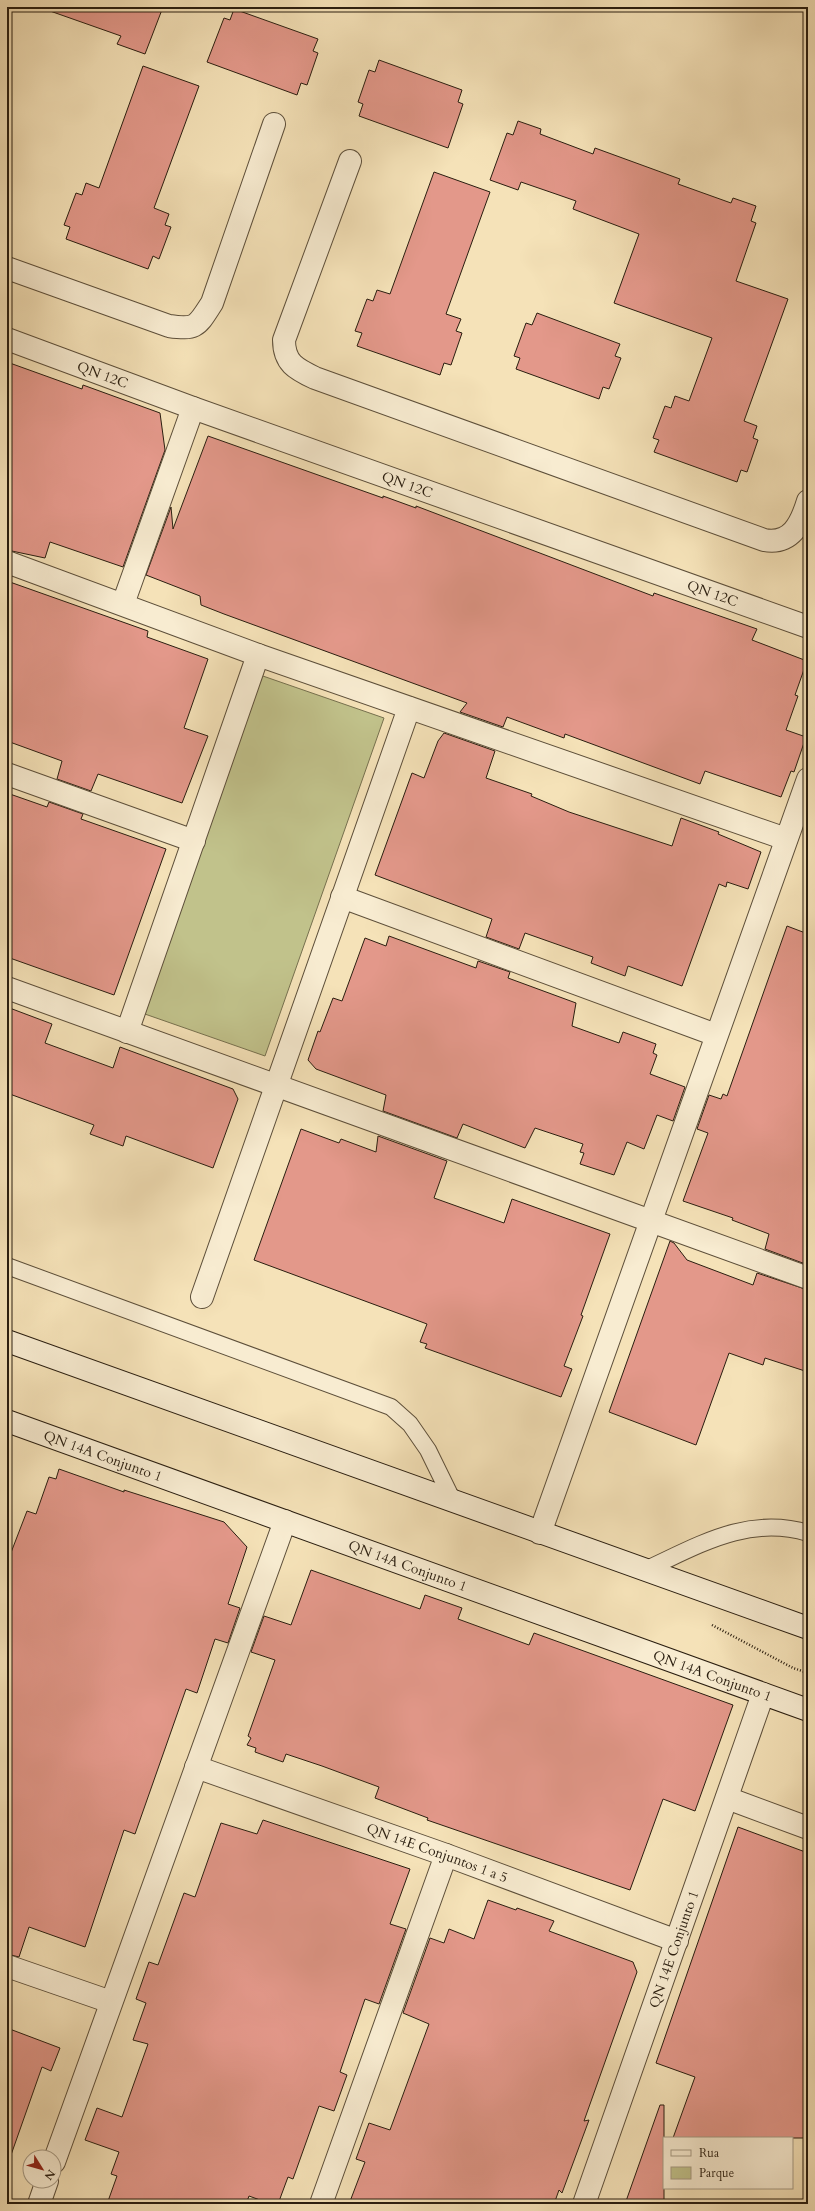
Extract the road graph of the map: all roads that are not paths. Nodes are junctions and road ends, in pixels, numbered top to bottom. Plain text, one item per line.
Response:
1 (274, 124) dead end
2 (350, 161) dead end
3 (7, 268) edge
4 (7, 339) edge
5 (193, 408) junction
6 (808, 501) edge
7 (7, 562) edge
8 (123, 604) junction
9 (808, 628) edge
10 (258, 655) junction
11 (409, 708) junction
12 (7, 774) edge
13 (808, 779) edge
14 (786, 839) junction
15 (194, 841) junction
16 (342, 897) junction
17 (7, 988) edge
18 (127, 1032) junction
19 (716, 1035) junction
20 (277, 1085) junction
21 (652, 1221) junction
22 (7, 1266) edge
23 (808, 1278) edge
24 (202, 1297) dead end
25 (7, 1341) edge
26 (7, 1421) edge
27 (453, 1502) junction
28 (285, 1521) junction
29 (540, 1533) junction
30 (808, 1533) edge
31 (647, 1570) junction
32 (808, 1628) edge
33 (763, 1694) junction
34 (808, 1710) edge
35 (196, 1767) junction
36 (727, 1798) junction
37 (808, 1828) edge
38 (446, 1856) junction
39 (677, 1941) junction
40 (7, 1966) edge
41 (111, 2002) junction
42 (59, 2149) edge
43 (44, 2189) edge
44 (39, 2204) edge
45 (321, 2204) edge
46 (584, 2204) edge

1 - 3 street
2 - 6 street
4 - 5 street, QN 12C
5 - 8 street
5 - 9 street, QN 12C
7 - 8 street
8 - 10 street
10 - 11 street
10 - 15 street
11 - 14 street
11 - 16 street
12 - 15 street
13 - 14 street
14 - 19 street
15 - 18 street
16 - 19 street
16 - 20 street
17 - 18 street
18 - 20 street
19 - 21 street
20 - 21 street
20 - 24 street
21 - 23 street
21 - 29 street
22 - 27 lane
25 - 27 street
26 - 28 street, QN 14A Conjunto 1
27 - 29 street
28 - 33 street, QN 14A Conjunto 1
28 - 35 street
29 - 31 street
30 - 31 lane
31 - 32 street
33 - 34 street, QN 14A Conjunto 1
33 - 36 street, QN 14E Conjunto 1
35 - 38 street, QN 14E Conjuntos 1 a 5
35 - 41 street
36 - 37 street
36 - 39 street, QN 14E Conjunto 1
38 - 39 street, QN 14E Conjuntos 1 a 5
38 - 45 street
39 - 46 street, QN 14E Conjunto 1
40 - 41 street
41 - 42 street
43 - 44 street

